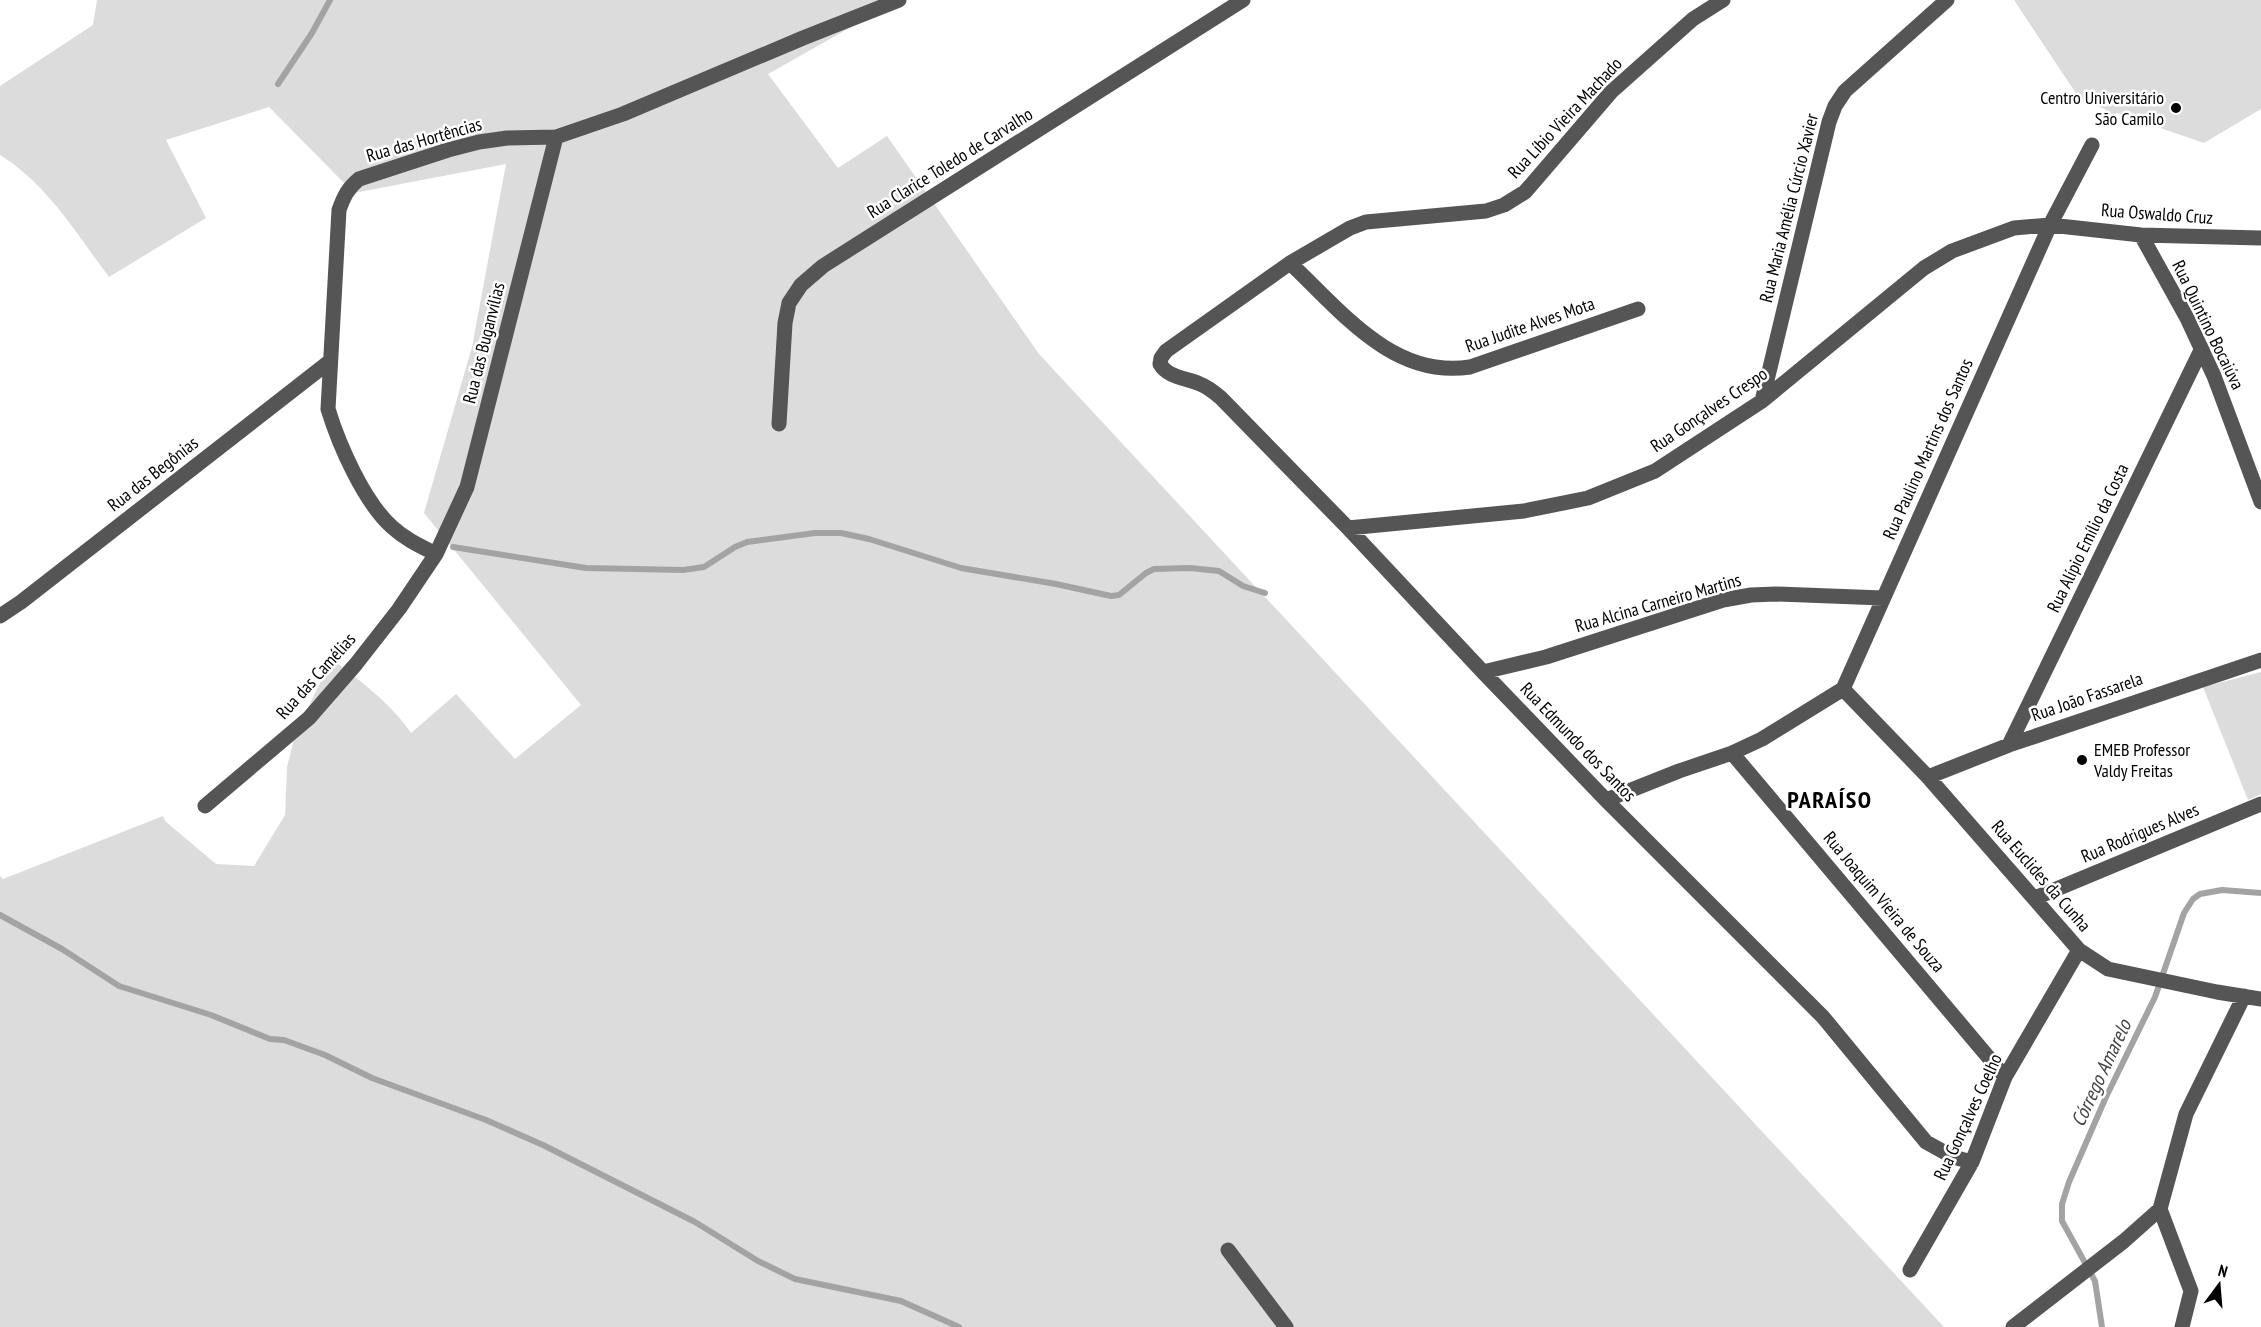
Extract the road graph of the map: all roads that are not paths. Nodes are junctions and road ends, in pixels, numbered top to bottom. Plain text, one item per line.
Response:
1 (899, 0) edge
2 (1243, 0) edge
3 (1723, 0) edge
4 (1947, 0) edge
5 (556, 137) junction
6 (2092, 145) dead end
7 (2050, 225) junction
8 (2141, 235) junction
9 (2261, 238) edge
10 (1290, 263) junction
11 (1638, 309) dead end
12 (2202, 348) junction
13 (1166, 351) joint
14 (329, 362) junction
15 (1762, 401) junction
16 (779, 424) dead end
17 (2261, 502) edge
18 (1348, 528) junction
19 (436, 554) junction
20 (1883, 598) junction
21 (0, 616) edge
22 (2261, 660) edge
23 (1483, 672) junction
24 (1843, 689) junction
25 (2009, 745) junction
26 (1732, 753) junction
27 (1928, 777) junction
28 (1606, 800) junction
29 (2261, 804) edge
30 (205, 806) dead end
31 (2035, 898) junction
32 (2079, 950) junction
33 (2244, 996) junction
34 (2261, 999) edge
35 (2005, 1077) junction
36 (1972, 1162) junction
37 (2160, 1209) junction
38 (1228, 1250) dead end
39 (1910, 1270) dead end
40 (1286, 1327) edge
41 (2013, 1327) edge
42 (2181, 1327) edge

1 - 5 street, Rua das Hortências
2 - 16 street, Rua Clarice Toledo de Carvalho
3 - 10 street, Rua Líbio Vieira Machado
4 - 15 street, Rua Maria Amélia Cúrcio Xavier
5 - 14 street, Rua das Hortências
5 - 19 street, Rua das Buganvílias
6 - 7 street, Rua Paulino Martins dos Santos
7 - 8 street, Rua Oswaldo Cruz
7 - 15 street, Rua Gonçalves Crespo
7 - 20 street, Rua Paulino Martins dos Santos
8 - 9 street, Rua Oswaldo Cruz
8 - 12 street, Rua Quintino Bocaiúva
10 - 11 street, Rua Judite Alves Mota
10 - 13 street, Rua Líbio Vieira Machado
12 - 17 street, Rua Quintino Bocaiúva
12 - 25 street, Rua Alípio Emílio da Costa
13 - 18 street, Rua Edmundo dos Santos
14 - 19 street, Rua das Hortências
14 - 21 street, Rua das Begônias
15 - 18 street, Rua Gonçalves Crespo
18 - 23 street, Rua Edmundo dos Santos
19 - 30 street, Rua das Camélias
20 - 23 street, Rua Alcina Carneiro Martins
20 - 24 street, Rua Paulino Martins dos Santos
22 - 25 street, Rua João Fassarela
23 - 28 street, Rua Edmundo dos Santos
24 - 26 street
24 - 27 street, Rua Euclides da Cunha
25 - 27 street, Rua João Fassarela
26 - 28 street
26 - 35 street, Rua Joaquim Vieira de Souza
27 - 31 street, Rua Euclides da Cunha
28 - 36 street, Rua Edmundo dos Santos
29 - 31 street, Rua Rodrigues Alves
31 - 32 street, Rua Euclides da Cunha
32 - 33 street, Rua Euclides da Cunha
32 - 35 street, Rua Gonçalves Coelho
33 - 34 street, Rua Euclides da Cunha
33 - 37 street
35 - 36 street, Rua Gonçalves Coelho
36 - 39 street, Rua Gonçalves Coelho
37 - 41 street
37 - 42 street
38 - 40 street

